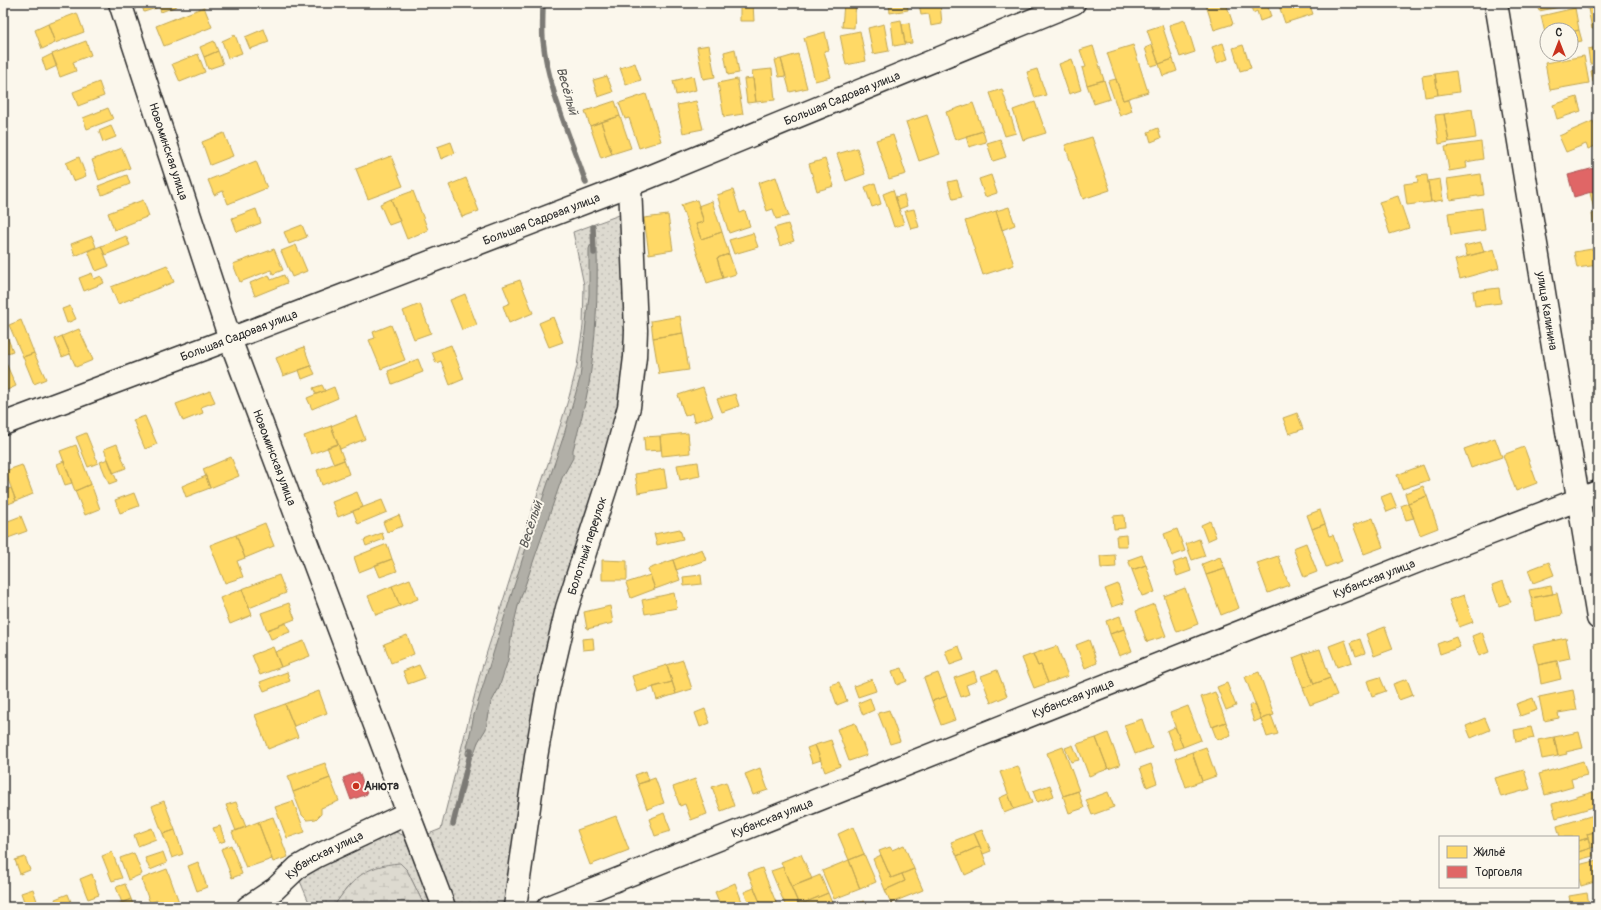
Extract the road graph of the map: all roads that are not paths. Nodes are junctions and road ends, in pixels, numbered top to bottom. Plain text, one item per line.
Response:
1 (120, 3) edge
2 (1074, 3) edge
3 (1496, 3) edge
4 (630, 185) junction
5 (230, 339) junction
6 (3, 424) edge
7 (1588, 496) edge
8 (1598, 618) edge
9 (408, 813) junction
10 (248, 907) edge
11 (444, 907) edge
12 (515, 907) edge
13 (548, 907) edge

1 - 5 street, Новоминская улица
2 - 4 street, Большая Садовая улица
3 - 7 street, улица Калинина
4 - 5 street, Большая Садовая улица
4 - 12 street, Болотный переулок
5 - 6 street, Большая Садовая улица
5 - 9 street, Новоминская улица
7 - 8 street, улица Калинина
7 - 13 street, Кубанская улица
9 - 10 street, Кубанская улица
9 - 11 street, Новоминская улица

